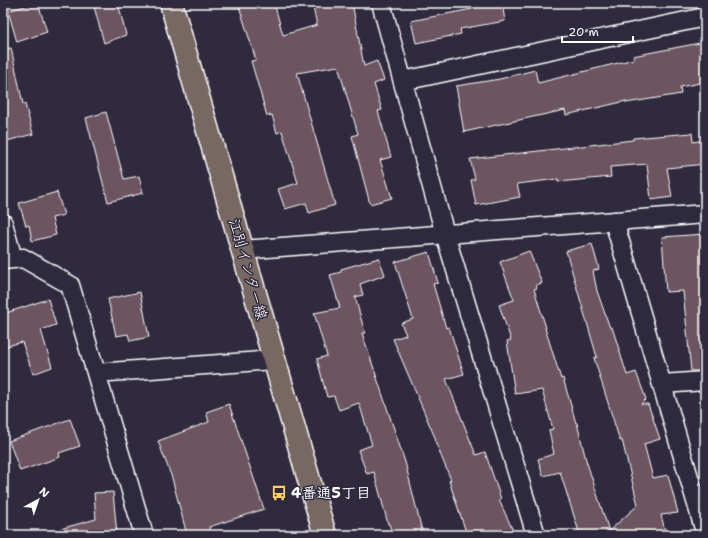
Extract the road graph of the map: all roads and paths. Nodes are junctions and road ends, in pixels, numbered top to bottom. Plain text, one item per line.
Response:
1 (171, 3) edge
2 (381, 3) edge
3 (705, 17) edge
4 (403, 81) junction
5 (705, 214) edge
6 (614, 221) junction
7 (3, 223) edge
8 (445, 234) junction
9 (242, 250) junction
10 (8, 259) edge
11 (274, 360) junction
12 (96, 373) junction
13 (705, 381) edge
14 (662, 384) junction
15 (705, 532) edge
16 (144, 535) edge
17 (325, 535) edge
18 (536, 535) edge

1 - 9 main road, 江別インター線
2 - 4 street
3 - 4 street
4 - 8 street
5 - 6 street
6 - 8 street
6 - 14 street
7 - 10 street
8 - 9 street
8 - 18 street
9 - 11 main road, 江別インター線
10 - 12 street
11 - 12 street
11 - 17 main road, 江別インター線
12 - 16 street
13 - 14 street
14 - 15 street

